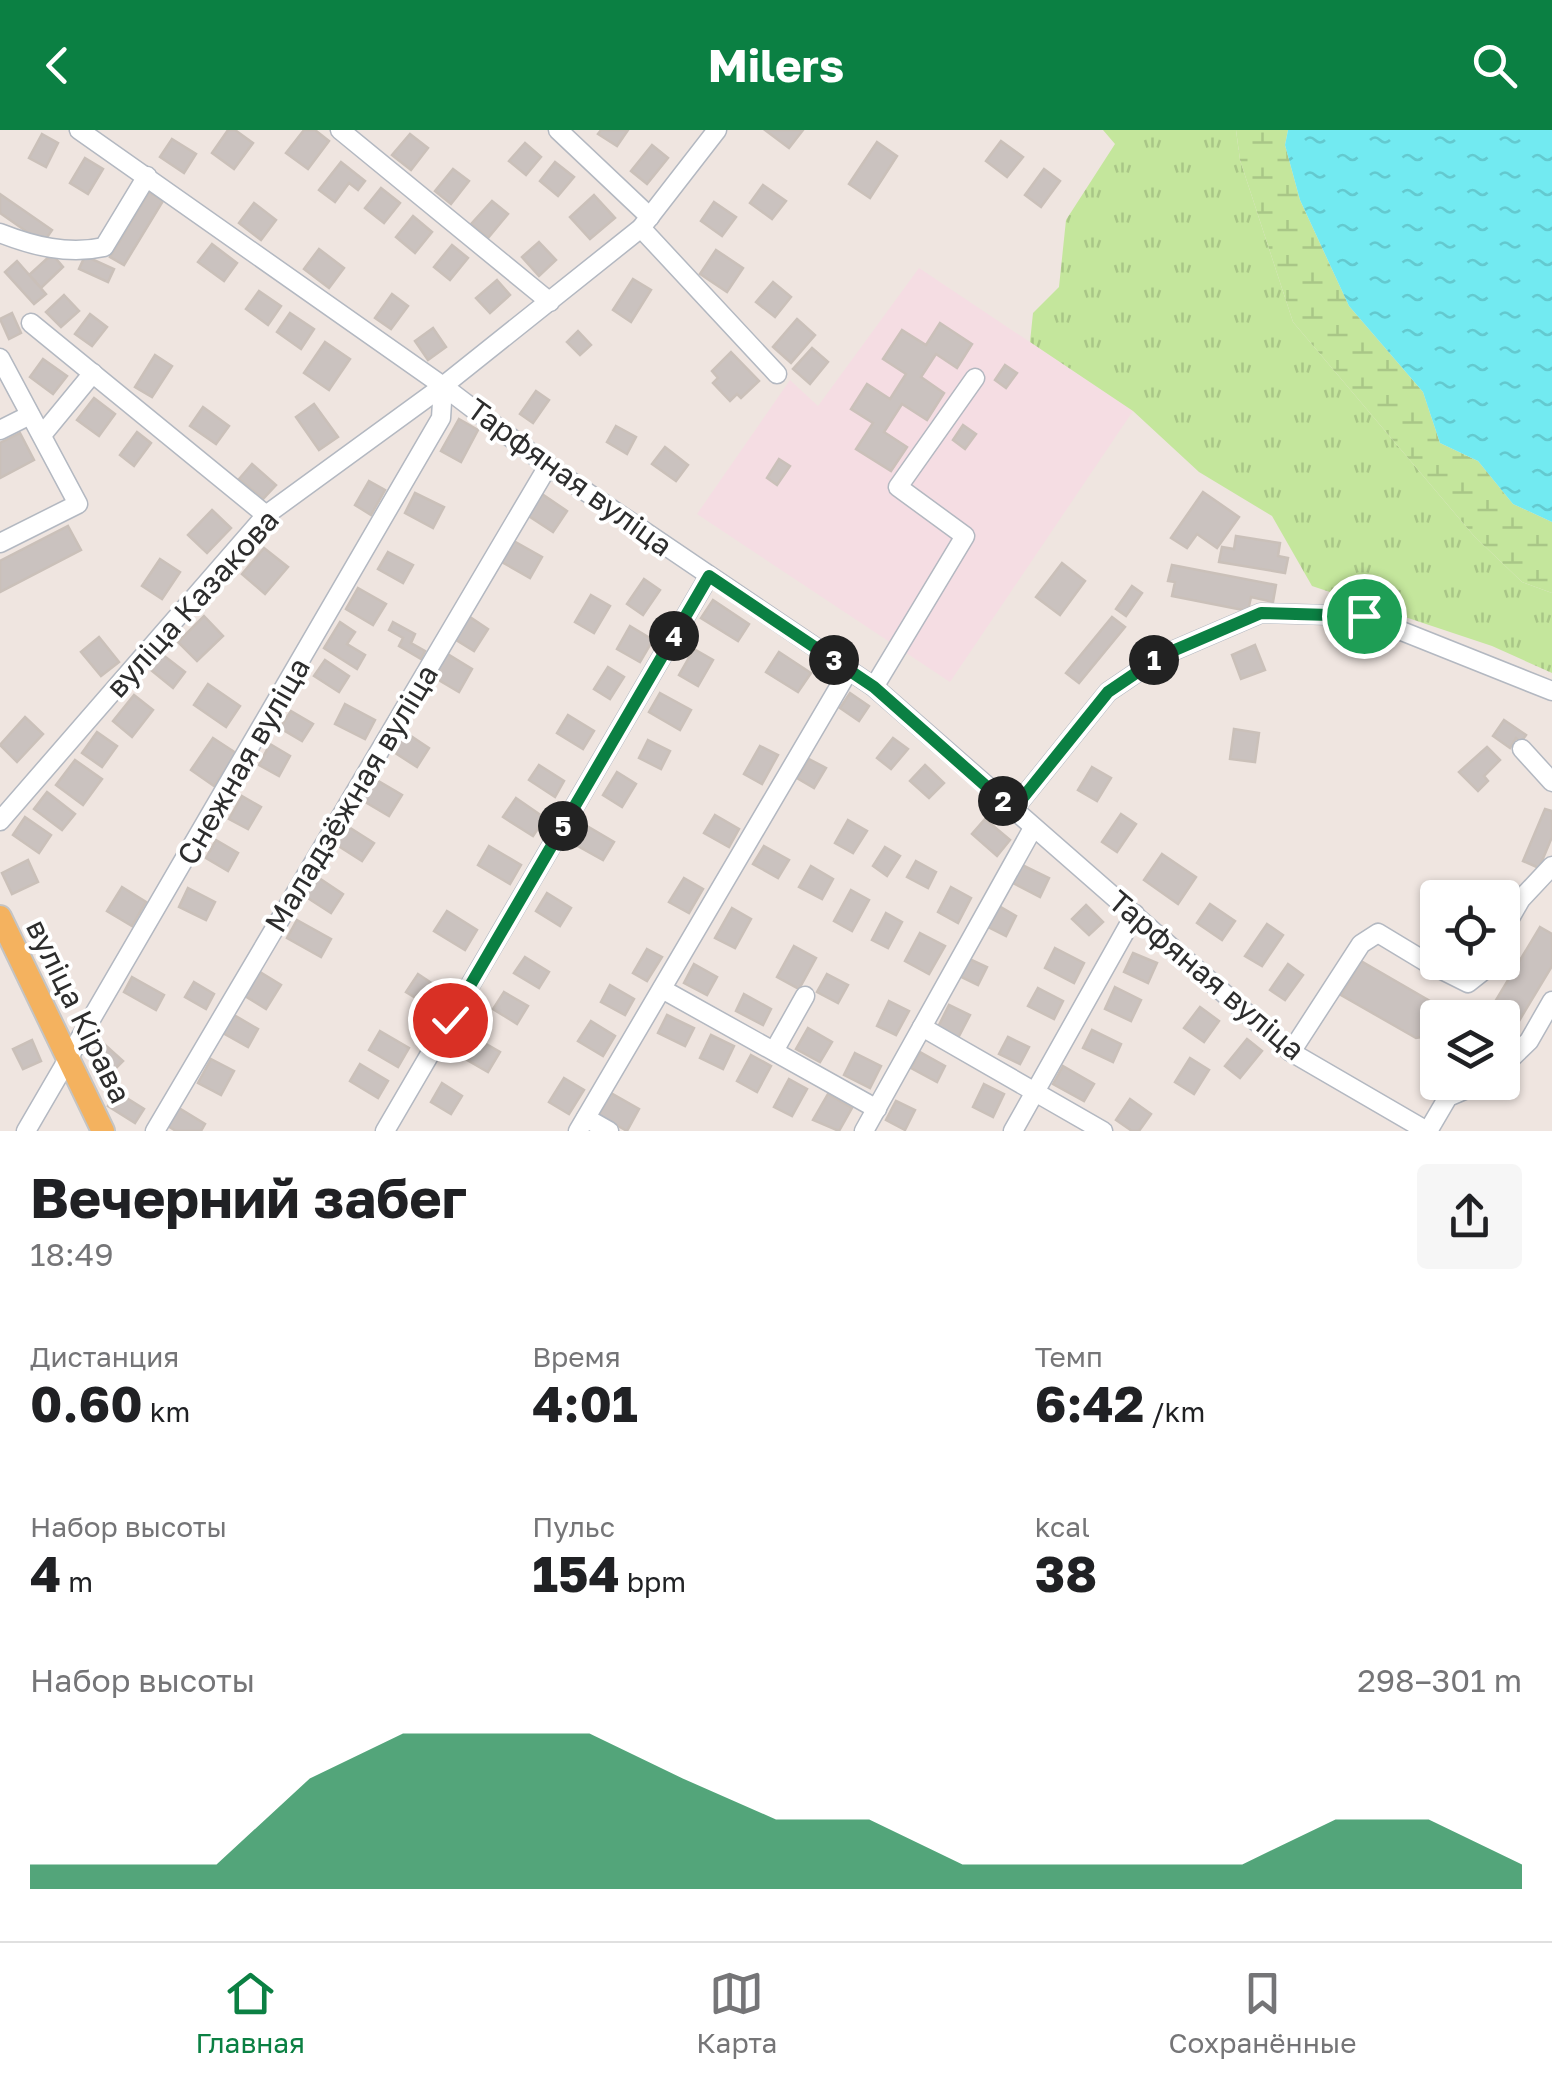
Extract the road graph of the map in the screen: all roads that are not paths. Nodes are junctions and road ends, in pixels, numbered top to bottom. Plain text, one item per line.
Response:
1 (79, 130) edge
2 (340, 130) edge
3 (558, 130) edge
4 (717, 130) edge
5 (147, 176) junction
6 (646, 222) junction
7 (0, 233) edge
8 (550, 302) junction
9 (31, 323) dead end
10 (0, 358) edge
11 (93, 373) junction
12 (777, 374) dead end
13 (975, 378) dead end
14 (443, 386) junction
15 (30, 414) junction
16 (0, 430) edge
17 (42, 436) junction
18 (548, 466) junction
19 (266, 514) junction
20 (0, 542) edge
21 (709, 576) junction
22 (850, 670) junction
23 (874, 687) junction
24 (1552, 691) edge
25 (1522, 749) dead end
26 (1552, 782) edge
27 (1013, 810) junction
28 (0, 821) edge
29 (1033, 828) junction
30 (1552, 866) edge
31 (1520, 902) edge
32 (1135, 914) junction
33 (0, 917) edge
34 (1420, 958) edge
35 (662, 989) junction
36 (805, 996) dead end
37 (1552, 1002) edge
38 (922, 1027) junction
39 (1520, 1050) edge
40 (774, 1052) junction
41 (1291, 1052) junction
42 (68, 1060) junction
43 (1035, 1092) junction
44 (1447, 1100) edge
45 (877, 1109) junction
46 (582, 1124) edge
47 (1407, 1126) edge
48 (26, 1131) edge
49 (103, 1131) edge
50 (155, 1131) edge
51 (385, 1131) edge
52 (610, 1131) edge
53 (864, 1131) edge
54 (1013, 1131) edge
55 (1104, 1131) edge
56 (1428, 1131) edge

1 - 5 street, Тарфяная вуліца
2 - 8 street
3 - 6 street
4 - 6 street, вуліца Казакова
5 - 7 street
5 - 14 street, Тарфяная вуліца
6 - 8 street, вуліца Казакова
6 - 12 street
8 - 14 street, вуліца Казакова
9 - 11 street
10 - 15 street
11 - 17 street
11 - 19 street
13 - 23 street
14 - 18 street, Тарфяная вуліца
14 - 19 street, вуліца Казакова
14 - 42 street, Снежная вуліца
15 - 16 street
15 - 17 street
17 - 20 street
18 - 21 street, Тарфяная вуліца
18 - 50 street, Маладзёжная вуліца
19 - 28 street, вуліца Казакова
21 - 22 street, Тарфяная вуліца
21 - 51 street
22 - 23 street, Тарфяная вуліца
22 - 35 street
23 - 27 street, Тарфяная вуліца
24 - 27 street
25 - 26 street
27 - 29 street, Тарфяная вуліца
29 - 32 street, Тарфяная вуліца
29 - 38 street
30 - 31 street
32 - 41 street, Тарфяная вуліца
32 - 43 street
33 - 42 main road, вуліца Кірава
34 - 41 street
35 - 40 street
35 - 46 street
36 - 40 street
37 - 39 street
38 - 43 street
38 - 45 street
40 - 45 street
41 - 47 street, Тарфяная вуліца
42 - 48 street, Снежная вуліца
42 - 49 main road, вуліца Кірава
43 - 54 street
43 - 55 street
44 - 56 street
45 - 53 street
46 - 52 street
47 - 56 street, Тарфяная вуліца

